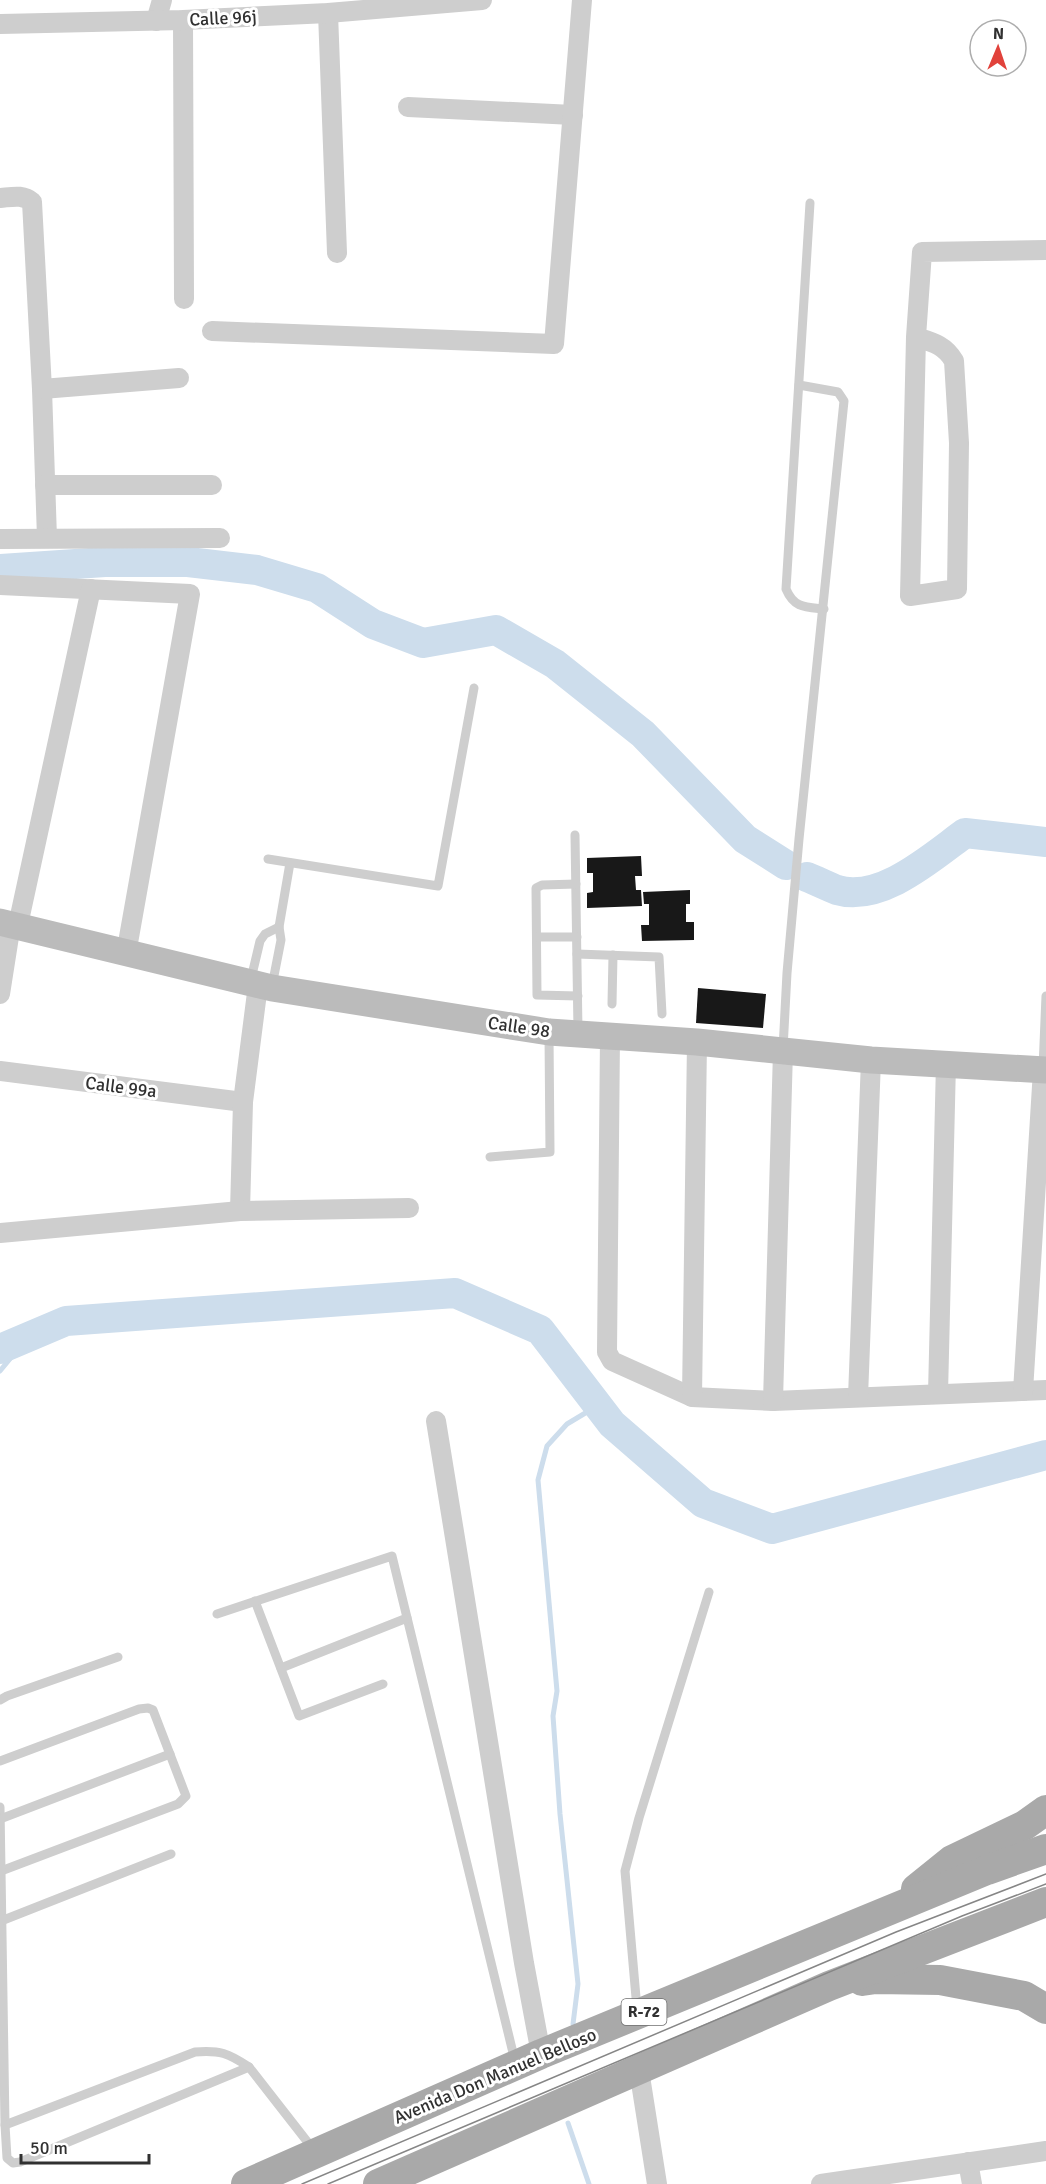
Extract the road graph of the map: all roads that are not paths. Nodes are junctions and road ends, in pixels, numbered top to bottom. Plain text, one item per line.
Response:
1 (162, 0) edge
2 (482, 0) edge
3 (582, 0) edge
4 (328, 13) junction
5 (183, 20) junction
6 (156, 21) junction
7 (0, 24) edge
8 (408, 107) dead end
9 (573, 115) junction
10 (0, 198) edge
11 (810, 203) dead end
12 (1046, 250) edge
13 (337, 253) dead end
14 (184, 299) dead end
15 (212, 331) dead end
16 (916, 337) junction
17 (179, 378) dead end
18 (799, 385) junction
19 (42, 388) junction
20 (45, 485) junction
21 (212, 485) dead end
22 (47, 538) junction
23 (220, 538) dead end
24 (0, 540) edge
25 (0, 585) edge
26 (91, 589) junction
27 (824, 609) junction
28 (474, 688) dead end
29 (575, 835) dead end
30 (268, 859) dead end
31 (290, 863) junction
32 (576, 884) junction
33 (10, 924) edge
34 (279, 927) junction
35 (537, 937) junction
36 (577, 937) junction
37 (126, 954) junction
38 (577, 954) junction
39 (613, 955) junction
40 (260, 985) junction
41 (0, 994) edge
42 (578, 996) junction
43 (1046, 996) edge
44 (612, 1004) dead end
45 (662, 1014) dead end
46 (549, 1032) junction
47 (578, 1034) junction
48 (610, 1036) junction
49 (697, 1042) junction
50 (783, 1050) junction
51 (871, 1060) junction
52 (946, 1063) junction
53 (1045, 1070) edge
54 (0, 1071) edge
55 (243, 1102) junction
56 (490, 1157) dead end
57 (410, 1208) dead end
58 (240, 1211) junction
59 (0, 1233) edge
60 (1046, 1390) edge
61 (1023, 1391) junction
62 (938, 1394) junction
63 (692, 1397) junction
64 (858, 1397) junction
65 (773, 1401) junction
66 (436, 1421) dead end
67 (709, 1592) dead end
68 (255, 1601) junction
69 (217, 1614) dead end
70 (407, 1618) junction
71 (118, 1657) dead end
72 (281, 1668) junction
73 (382, 1684) dead end
74 (0, 1700) edge
75 (171, 1754) junction
76 (0, 1761) edge
77 (0, 1807) edge
78 (1046, 1810) edge
79 (0, 1819) edge
80 (1046, 1849) edge
81 (171, 1854) dead end
82 (1, 1871) edge
83 (1046, 1902) edge
84 (891, 1909) junction
85 (2, 1921) junction
86 (830, 1986) junction
87 (1046, 2009) edge
88 (638, 2014) junction
89 (529, 2060) junction
90 (249, 2067) junction
91 (639, 2070) junction
92 (5, 2125) junction
93 (1046, 2151) edge
94 (316, 2154) junction
95 (968, 2163) junction
96 (246, 2184) edge
97 (378, 2184) edge
98 (657, 2184) edge
99 (821, 2184) edge
100 (972, 2184) edge

1 - 6 street
2 - 4 street, Calle 96j
3 - 9 street
4 - 5 street, Calle 96j
4 - 13 street
5 - 6 street, Calle 96j
5 - 14 street
6 - 7 street, Calle 96j
8 - 9 street
9 - 15 street
10 - 19 street
11 - 18 lane
12 - 16 street
16 - 16 street
17 - 19 street
18 - 27 lane
18 - 27 lane
19 - 20 street
20 - 21 street
20 - 22 street
22 - 23 street
22 - 24 street
25 - 26 street
26 - 33 street
26 - 37 street
27 - 50 lane
28 - 31 lane
29 - 32 lane
30 - 31 lane
31 - 34 lane
32 - 35 lane
32 - 36 lane
33 - 37 street, Calle 98
33 - 41 street
34 - 40 lane
34 - 40 lane
35 - 36 lane
35 - 42 lane
36 - 38 lane
37 - 40 street, Calle 98
38 - 39 lane
38 - 42 lane
39 - 44 lane
39 - 45 lane
40 - 46 street, Calle 98
40 - 55 street
42 - 47 lane
43 - 53 lane
46 - 47 street, Calle 98
46 - 56 lane
47 - 48 street, Calle 98
48 - 49 street, Calle 98
48 - 63 street
49 - 50 street, Calle 98
49 - 63 street
50 - 51 street, Calle 98
50 - 65 street
51 - 52 street, Calle 98
51 - 64 street
52 - 53 street, Calle 98
52 - 62 street
53 - 61 street
54 - 55 street, Calle 99a
55 - 58 street
57 - 58 street
58 - 59 street
60 - 61 street
61 - 62 street
62 - 64 street
63 - 65 street
64 - 65 street
66 - 89 street
67 - 88 lane
68 - 69 lane
68 - 70 lane
68 - 72 lane
70 - 72 lane
70 - 89 lane
71 - 74 lane
72 - 73 lane
75 - 76 lane
75 - 79 lane
75 - 82 lane
77 - 79 lane
78 - 84 main road
79 - 82 lane
80 - 84 main road, Avenida Don Manuel Belloso / R-72
81 - 85 lane
82 - 85 lane
83 - 86 main road
84 - 88 main road, Avenida Don Manuel Belloso / R-72
85 - 92 lane
86 - 87 main road
86 - 91 main road
88 - 89 main road, Avenida Don Manuel Belloso / R-72
89 - 94 main road, Avenida Don Manuel Belloso / R-72
90 - 92 lane
90 - 92 lane
90 - 94 lane
91 - 97 main road
91 - 98 street
93 - 95 street
94 - 96 main road, Avenida Don Manuel Belloso / R-72
95 - 99 street
95 - 100 street

